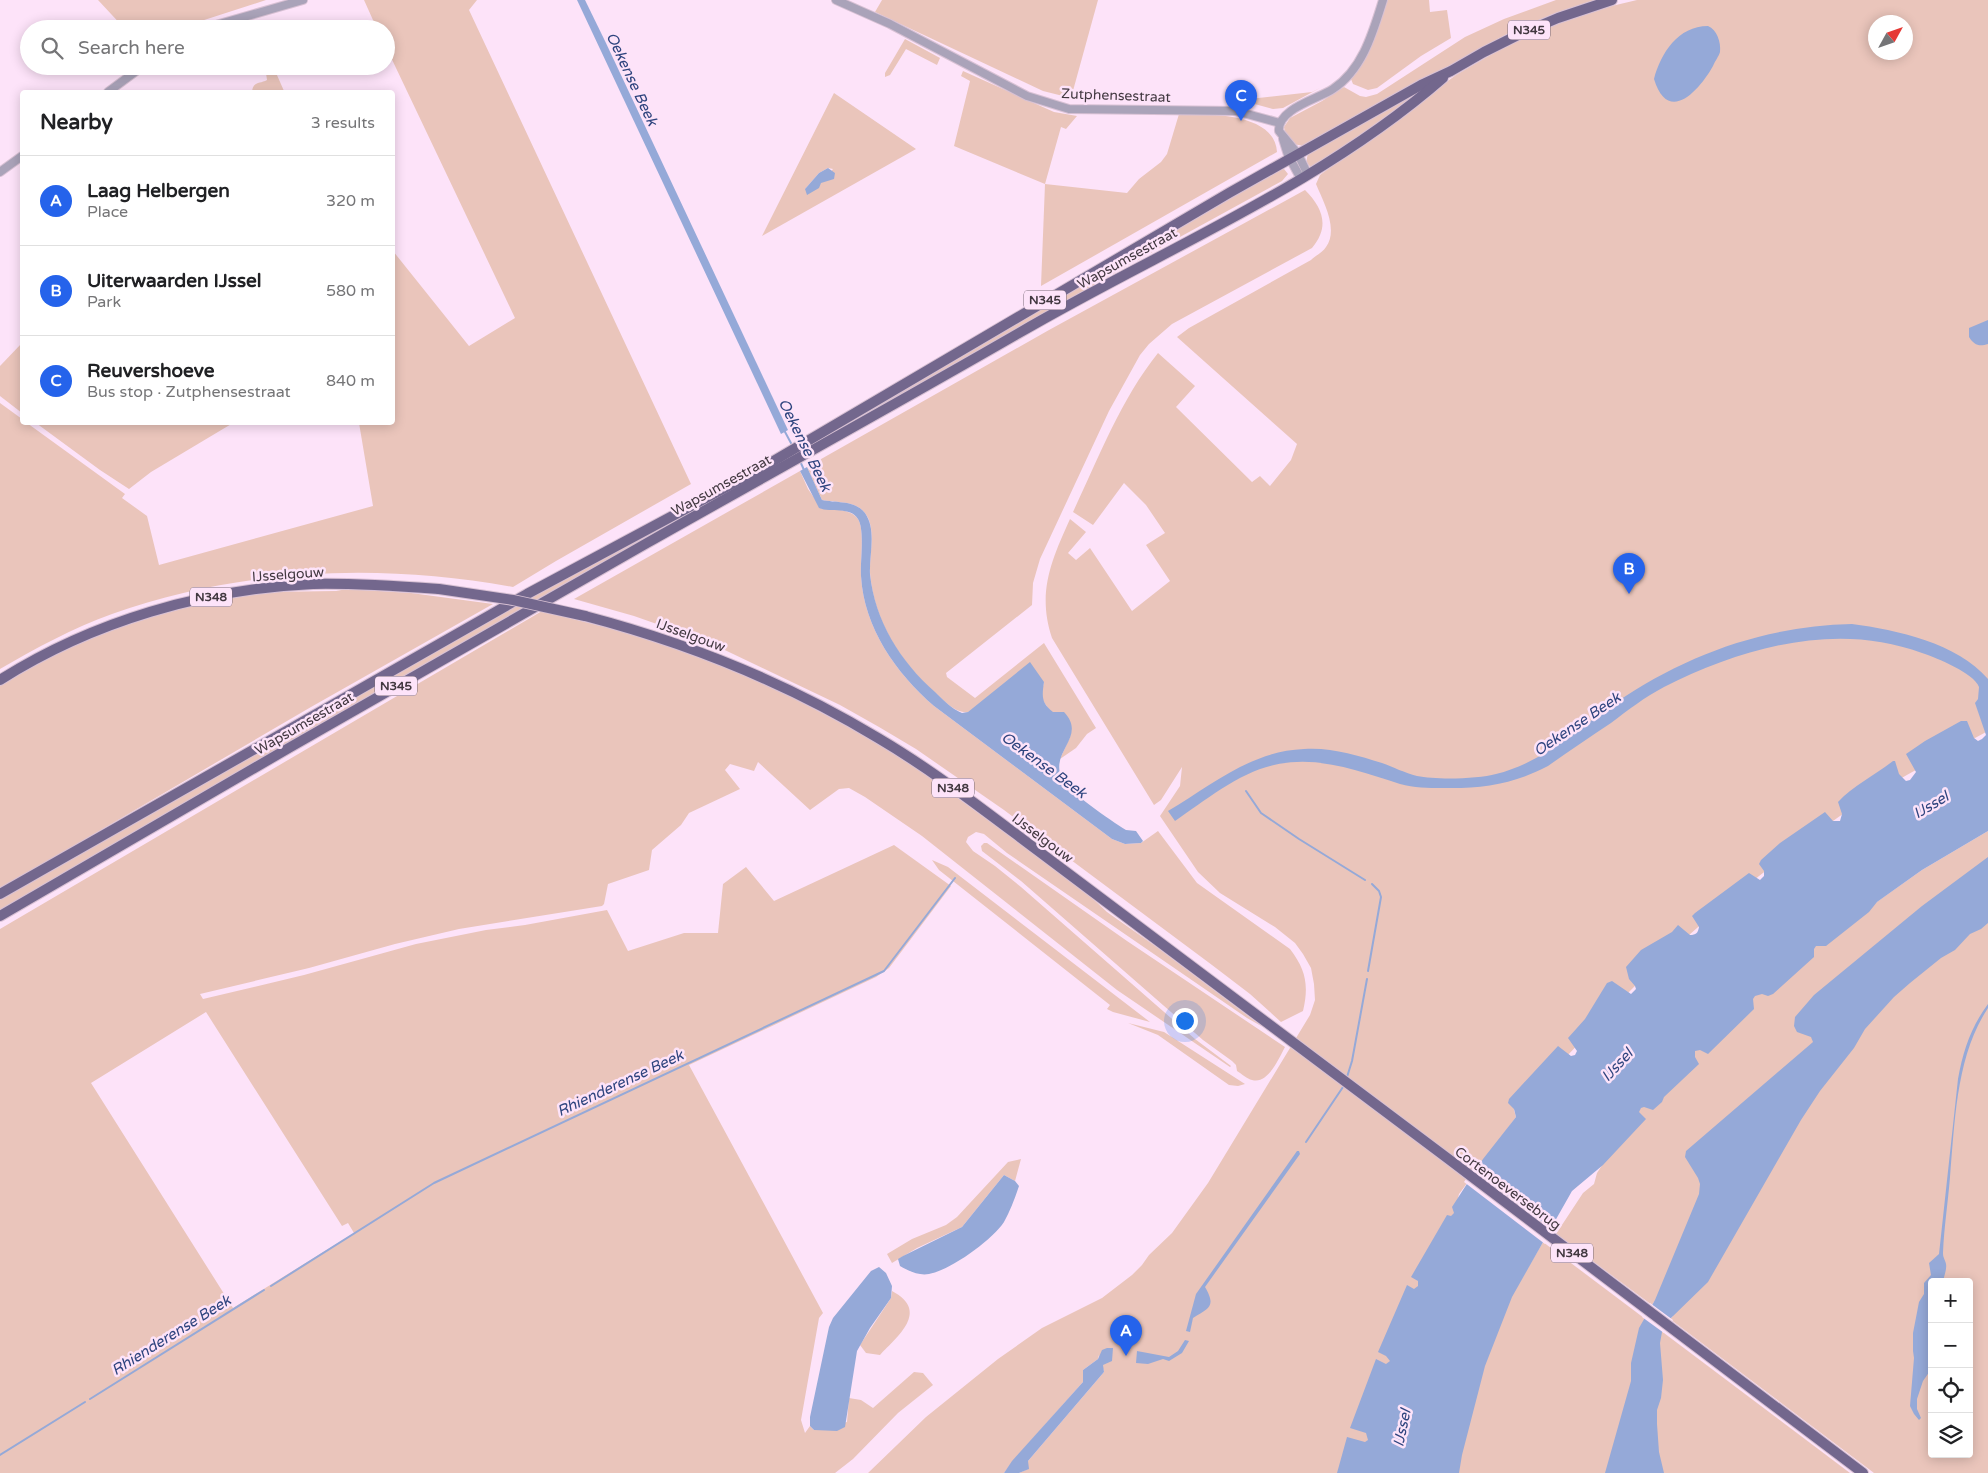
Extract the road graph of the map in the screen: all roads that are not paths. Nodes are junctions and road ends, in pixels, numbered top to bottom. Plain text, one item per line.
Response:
1 (304, 0) edge
2 (836, 0) edge
3 (1382, 0) edge
4 (1612, 0) edge
5 (234, 20) edge
6 (1451, 71) junction
7 (131, 75) edge
8 (111, 90) edge
9 (1280, 123) junction
10 (20, 157) edge
11 (1294, 157) junction
12 (0, 172) edge
13 (1304, 177) junction
14 (804, 449) junction
15 (792, 456) junction
16 (0, 680) edge
17 (0, 894) edge
18 (0, 916) edge
19 (1280, 1032) joint
20 (1864, 1473) edge

1 - 5 street
2 - 9 street, Zutphensestraat
3 - 9 street
4 - 6 main road, Wapsumsestraat / N345
6 - 11 main road, Wapsumsestraat / N345
6 - 13 main road, Wapsumsestraat / N345
7 - 8 street
9 - 11 street
10 - 12 street
11 - 13 street
11 - 14 main road, Wapsumsestraat / N345
13 - 14 main road, Wapsumsestraat / N345
14 - 15 main road, Wapsumsestraat / N345
15 - 17 main road, Wapsumsestraat / N345
15 - 18 main road, Wapsumsestraat / N345
16 - 19 main road, IJsselgouw / N348, bridge
19 - 20 main road, Cortenoeversebrug / N348

